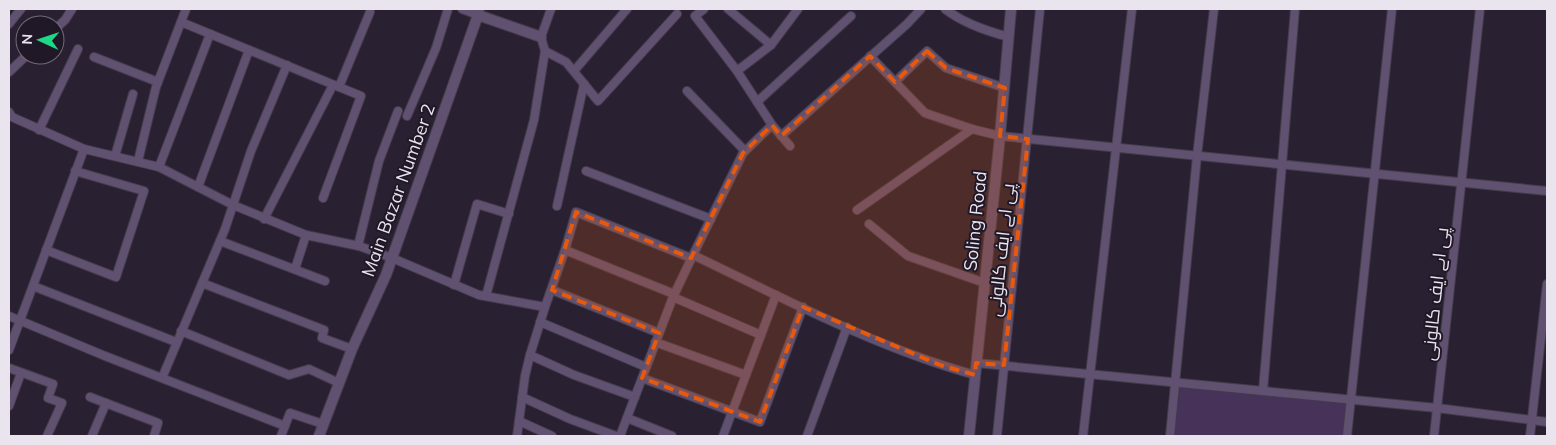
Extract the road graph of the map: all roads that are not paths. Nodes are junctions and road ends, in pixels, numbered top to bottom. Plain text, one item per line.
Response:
1 (21, 9) edge
2 (186, 9) edge
3 (448, 9) edge
4 (462, 9) edge
5 (551, 9) edge
6 (627, 9) edge
7 (704, 9) edge
8 (728, 9) edge
9 (798, 9) edge
10 (922, 9) edge
11 (945, 9) edge
12 (1011, 9) edge
13 (1040, 9) edge
14 (1132, 9) edge
15 (1214, 9) edge
16 (1295, 9) edge
17 (1392, 9) edge
18 (1480, 9) edge
19 (370, 12) dead end
20 (479, 12) edge
21 (676, 14) dead end
22 (851, 16) dead end
23 (181, 22) junction
24 (9, 24) edge
25 (210, 34) junction
26 (541, 37) junction
27 (1009, 37) junction
28 (771, 45) junction
29 (78, 49) dead end
30 (249, 50) junction
31 (545, 51) junction
32 (870, 56) junction
33 (94, 57) dead end
34 (287, 65) junction
35 (574, 71) junction
36 (737, 71) junction
37 (158, 82) junction
38 (895, 82) junction
39 (584, 84) junction
40 (336, 86) junction
41 (1005, 88) junction
42 (687, 91) dead end
43 (133, 94) dead end
44 (757, 102) junction
45 (398, 111) dead end
46 (9, 112) edge
47 (407, 116) dead end
48 (772, 125) junction
49 (972, 129) junction
50 (39, 130) junction
51 (781, 136) junction
52 (1000, 136) junction
53 (1028, 139) junction
54 (790, 146) dead end
55 (1116, 148) junction
56 (84, 149) junction
57 (745, 151) junction
58 (114, 156) junction
59 (1197, 156) junction
60 (138, 162) junction
61 (1282, 165) junction
62 (159, 167) junction
63 (75, 171) junction
64 (586, 171) dead end
65 (1375, 174) junction
66 (1462, 183) junction
67 (198, 187) junction
68 (1547, 191) edge
69 (323, 198) dead end
70 (233, 205) junction
71 (557, 206) dead end
72 (857, 210) dead end
73 (509, 214) junction
74 (264, 219) junction
75 (710, 219) junction
76 (869, 224) dead end
77 (306, 235) junction
78 (220, 241) junction
79 (358, 246) junction
80 (46, 250) junction
81 (565, 250) junction
82 (692, 256) junction
83 (392, 258) junction
84 (295, 270) junction
85 (325, 281) dead end
86 (202, 283) junction
87 (985, 283) junction
88 (454, 284) junction
89 (1547, 284) edge
90 (33, 286) junction
91 (552, 290) junction
92 (673, 295) junction
93 (776, 295) junction
94 (486, 296) junction
95 (545, 306) junction
96 (803, 308) junction
97 (9, 316) edge
98 (19, 322) junction
99 (540, 322) junction
100 (847, 327) junction
101 (181, 331) junction
102 (659, 333) junction
103 (761, 336) junction
104 (176, 342) junction
105 (656, 342) junction
106 (352, 349) junction
107 (9, 350) edge
108 (530, 355) junction
109 (976, 363) junction
110 (1004, 365) junction
111 (646, 366) junction
112 (9, 368) edge
113 (21, 373) junction
114 (1090, 374) junction
115 (746, 375) junction
116 (975, 375) junction
117 (162, 378) junction
118 (642, 378) junction
119 (1176, 382) junction
120 (339, 383) junction
121 (1263, 391) junction
122 (522, 396) junction
123 (90, 397) dead end
124 (634, 397) junction
125 (1351, 400) junction
126 (106, 403) junction
127 (9, 406) edge
128 (1438, 408) junction
129 (732, 412) junction
130 (627, 418) junction
131 (1532, 420) junction
132 (519, 421) junction
133 (1547, 422) edge
134 (323, 424) junction
135 (285, 426) junction
136 (47, 436) edge
137 (92, 436) edge
138 (154, 436) edge
139 (281, 436) edge
140 (320, 436) edge
141 (517, 436) edge
142 (552, 436) edge
143 (618, 436) edge
144 (672, 436) edge
145 (723, 436) edge
146 (807, 436) edge
147 (969, 436) edge
148 (997, 436) edge
149 (1083, 436) edge
150 (1170, 436) edge
151 (1347, 436) edge
152 (1434, 436) edge
153 (1530, 436) edge

1 - 24 street
2 - 23 street
3 - 47 street
4 - 20 street
5 - 26 street
6 - 35 street
7 - 36 street
8 - 28 street
9 - 28 street
10 - 32 street
11 - 27 street
12 - 27 street, Soling Road
13 - 53 street, پی اے ایف کالونی
14 - 55 street
15 - 59 street
16 - 61 street
17 - 65 street
18 - 66 street, پی اے ایف کالونی
19 - 40 street
20 - 26 street
20 - 83 street, Main Bazar Number 2
21 - 39 street
22 - 44 street
23 - 25 street
23 - 37 street
25 - 30 street
25 - 62 street
26 - 31 street
27 - 41 street, Soling Road
28 - 36 street
29 - 50 street
30 - 34 street
30 - 67 street
31 - 35 street
31 - 73 street
32 - 38 street
32 - 51 street
33 - 37 street
34 - 40 street
34 - 70 street
35 - 39 street
36 - 44 street
37 - 60 street
38 - 41 street
38 - 49 street
39 - 71 street
40 - 69 street
40 - 74 street
41 - 52 street, Soling Road
42 - 57 street
43 - 58 street
44 - 48 street
45 - 79 street
46 - 50 street
48 - 51 street
48 - 57 street
49 - 52 street
49 - 72 street
50 - 56 street
51 - 54 street
52 - 53 street
52 - 87 street, Soling Road
53 - 55 street
53 - 110 street, پی اے ایف کالونی
55 - 59 street
55 - 114 street
56 - 58 street
56 - 63 street
57 - 75 street
58 - 60 street
59 - 61 street
59 - 119 street
60 - 62 street
61 - 65 street
61 - 121 street
62 - 67 street
63 - 80 street
63 - 80 street
64 - 75 street
65 - 66 street
65 - 125 street
66 - 68 street
66 - 128 street, پی اے ایف کالونی
67 - 70 street
70 - 74 street
70 - 78 street
73 - 88 street
73 - 94 street
74 - 77 street
75 - 82 street
76 - 87 street
77 - 79 street
77 - 84 street
78 - 84 street
78 - 86 street
79 - 83 street
80 - 90 street
81 - 82 street
81 - 91 street
81 - 92 street
82 - 92 street
82 - 93 street
83 - 88 street
83 - 106 street, Main Bazar Number 2
84 - 85 street
86 - 101 street
86 - 106 street
87 - 109 street, Soling Road
88 - 94 street
89 - 131 street
90 - 98 street
90 - 104 street
91 - 95 street
91 - 102 street
92 - 102 street
92 - 103 street
93 - 96 street
93 - 103 street
94 - 95 street
95 - 99 street
96 - 100 street
96 - 129 street
97 - 98 street
98 - 107 street
98 - 117 street
99 - 108 street
99 - 111 street
100 - 116 street
100 - 146 street
101 - 104 street
101 - 120 street
102 - 105 street
103 - 115 street
104 - 117 street
105 - 111 street
105 - 115 street
106 - 120 street, Main Bazar Number 2
108 - 122 street
108 - 124 street
109 - 110 street
109 - 116 street, Soling Road
110 - 114 street
110 - 148 street, پی اے ایف کالونی
111 - 118 street
112 - 113 street
113 - 127 street
113 - 136 street
114 - 119 street
114 - 149 street
115 - 129 street
116 - 147 street, Soling Road
117 - 135 street
118 - 124 street
118 - 129 street
119 - 121 street
119 - 150 street
120 - 134 street, Main Bazar Number 2
121 - 125 street
122 - 132 street
122 - 143 street
123 - 126 street
124 - 130 street
125 - 128 street
125 - 151 street
126 - 137 street
126 - 138 street
128 - 131 street
128 - 152 street, پی اے ایف کالونی
129 - 145 street
130 - 143 street
130 - 144 street
131 - 133 street
131 - 153 street
132 - 141 street
132 - 142 street
134 - 135 street
134 - 140 street, Main Bazar Number 2
135 - 139 street

